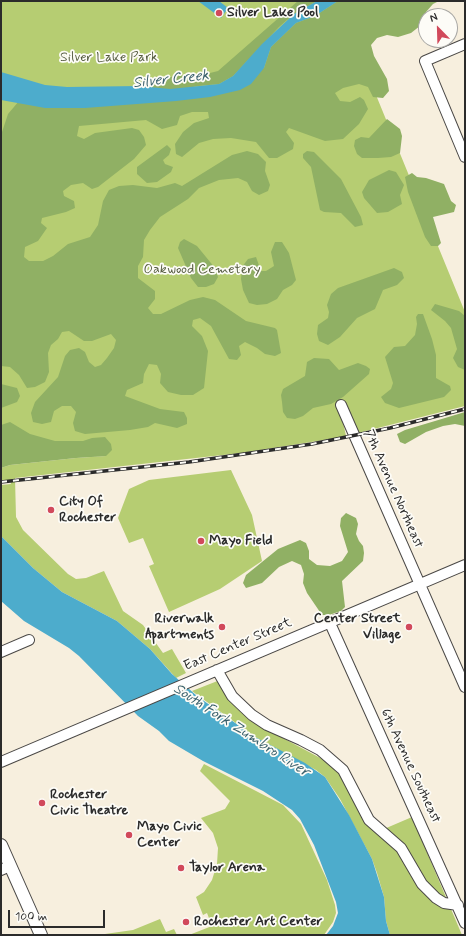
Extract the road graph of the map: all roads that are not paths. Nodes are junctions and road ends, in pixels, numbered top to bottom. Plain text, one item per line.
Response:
1 (465, 44) edge
2 (465, 156) edge
3 (340, 405) dead end
4 (465, 565) edge
5 (420, 583) junction
6 (329, 621) junction
7 (29, 640) dead end
8 (1, 652) edge
9 (217, 670) junction
10 (465, 687) edge
11 (1, 762) edge
12 (1, 845) edge
13 (6, 868) edge
14 (458, 905) junction
15 (465, 922) edge
16 (41, 935) edge

1 - 2 street
3 - 5 street, 7th Avenue Northeast
4 - 5 street, East Center Street
5 - 6 street, East Center Street
5 - 10 street, 7th Avenue Northeast
6 - 9 street, East Center Street
6 - 14 street, 6th Avenue Southeast
7 - 8 street
9 - 11 street, East Center Street
9 - 14 street
12 - 13 main road
13 - 16 main road
14 - 15 street, 6th Avenue Southeast

